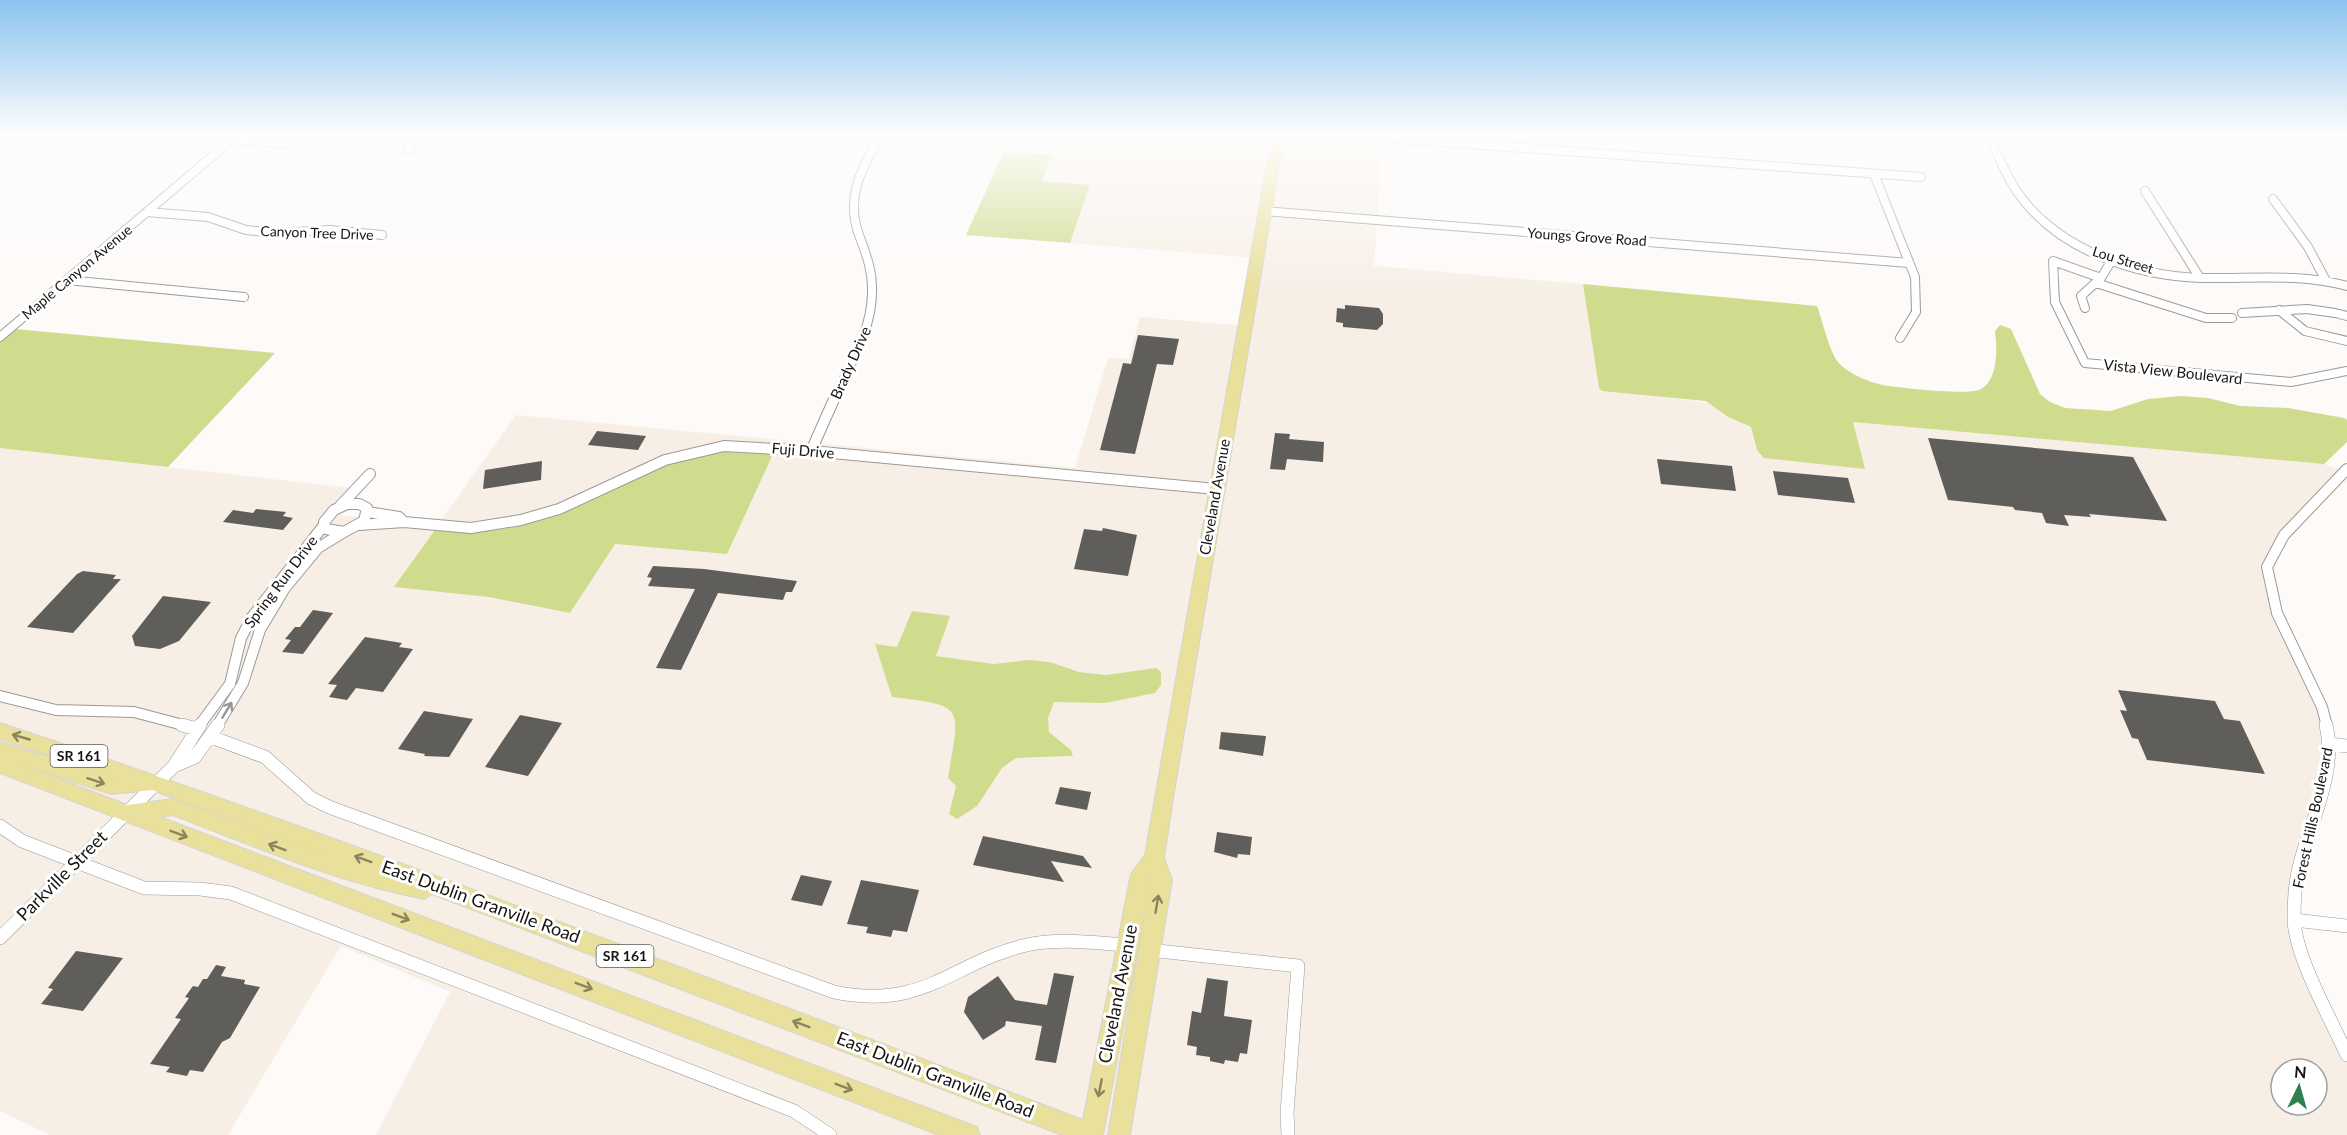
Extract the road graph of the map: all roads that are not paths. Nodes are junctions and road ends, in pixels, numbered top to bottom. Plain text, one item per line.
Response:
1 (174, 189) edge
2 (855, 189) edge
3 (1269, 189) edge
4 (1880, 189) edge
5 (2016, 189) edge
6 (2145, 191) dead end
7 (2273, 199) dead end
8 (1265, 211) junction
9 (147, 212) junction
10 (382, 235) dead end
11 (2112, 260) junction
12 (1909, 263) junction
13 (2200, 278) junction
14 (2325, 279) junction
15 (67, 280) junction
16 (2098, 280) junction
17 (2347, 286) edge
18 (244, 297) dead end
19 (2085, 308) dead end
20 (2279, 310) junction
21 (2242, 313) dead end
22 (2340, 315) edge
23 (2232, 318) dead end
24 (1, 336) edge
25 (1900, 338) dead end
26 (2347, 341) edge
27 (2347, 371) edge
28 (811, 451) junction
29 (2347, 469) edge
30 (370, 474) dead end
31 (2342, 483) edge
32 (359, 486) junction
33 (1216, 489) junction
34 (359, 504) junction
35 (340, 506) junction
36 (368, 512) junction
37 (404, 522) junction
38 (324, 525) junction
39 (359, 525) junction
40 (344, 532) junction
41 (0, 696) edge
42 (197, 729) junction
43 (0, 731) edge
44 (211, 737) junction
45 (2331, 744) junction
46 (2347, 746) edge
47 (0, 750) edge
48 (0, 765) edge
49 (174, 766) junction
50 (156, 783) junction
51 (124, 813) junction
52 (0, 826) edge
53 (1154, 858) junction
54 (76, 861) junction
55 (475, 900) junction
56 (2294, 920) junction
57 (2347, 926) edge
58 (0, 938) edge
59 (1127, 945) junction
60 (1149, 950) junction
61 (2347, 1055) edge
62 (830, 1135) edge
63 (969, 1135) edge
64 (1091, 1135) edge
65 (1119, 1135) edge
66 (1288, 1135) edge

1 - 9 street, Maple Canyon Avenue
2 - 28 street, Brady Drive
3 - 8 main road, Cleveland Avenue
4 - 12 street
5 - 11 street, Lou Street
6 - 13 street
7 - 14 street
8 - 12 street, Youngs Grove Road
8 - 33 main road, Cleveland Avenue
9 - 10 street, Canyon Tree Drive
9 - 15 street, Maple Canyon Avenue
11 - 13 street, Lou Street
11 - 16 street
12 - 25 street
13 - 14 street, Lou Street
14 - 17 street, Lou Street
15 - 18 street
15 - 24 street, Maple Canyon Avenue
16 - 19 street
16 - 23 street
16 - 27 street, Vista View Boulevard
20 - 21 street
20 - 22 street
20 - 26 street
28 - 33 street, Fuji Drive
28 - 37 street, Fuji Drive
29 - 31 street, Forest Hills Boulevard
30 - 32 street
31 - 45 street, Forest Hills Boulevard
32 - 34 street
32 - 35 street
33 - 53 main road, Cleveland Avenue
34 - 35 street
34 - 36 street
35 - 38 street, Spring Run Drive
36 - 37 street, Fuji Drive
36 - 39 street
37 - 39 street, Fuji Drive
38 - 40 street
38 - 42 street, Spring Run Drive
39 - 40 street, Spring Run Drive
44 -> 40 street, Spring Run Drive
41 - 42 street
42 - 49 street, Spring Run Drive
50 -> 43 main road, East Dublin Granville Road / SR 161
44 - 49 street, Spring Run Drive
44 - 59 street
45 - 46 street
45 - 56 street, Forest Hills Boulevard
47 -> 50 main road
48 - 51 main road, SR 161
49 - 50 street, Spring Run Drive
50 - 51 street, Spring Run Drive
55 -> 50 main road, East Dublin Granville Road / SR 161
51 - 54 street, Parkville Street
55 -> 51 main road
51 -> 63 main road, SR 161
52 - 54 street
53 - 59 main road, Cleveland Avenue
60 -> 53 main road, Cleveland Avenue
54 - 58 street, Parkville Street
54 - 62 street
64 -> 55 main road, East Dublin Granville Road / SR 161
56 - 57 street
56 - 61 street, Forest Hills Boulevard
59 -> 64 main road, Cleveland Avenue
60 - 65 main road, Cleveland Avenue
60 - 66 street

